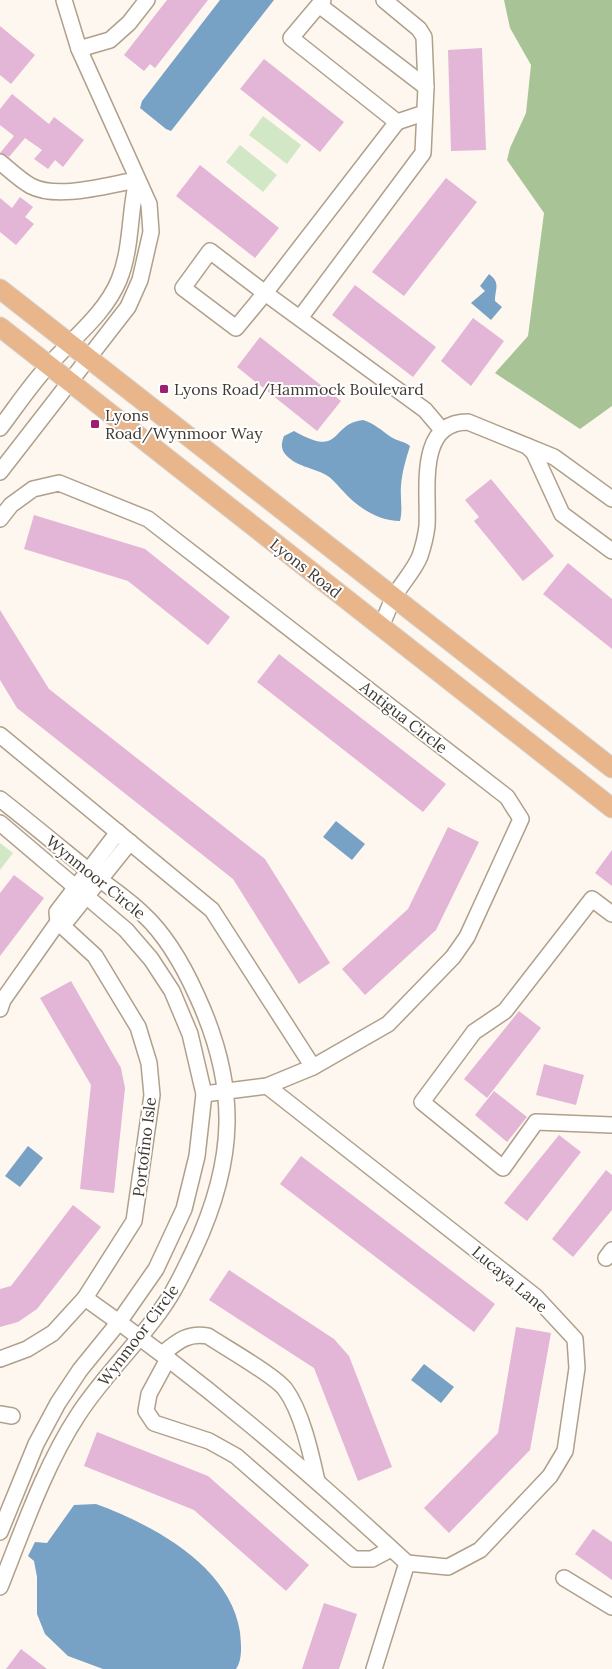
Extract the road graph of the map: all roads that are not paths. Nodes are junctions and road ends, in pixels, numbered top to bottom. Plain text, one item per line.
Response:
1 (64, 0) edge
2 (147, 0) edge
3 (384, 0) edge
4 (321, 2) edge
5 (79, 49) junction
6 (426, 87) junction
7 (424, 113) junction
8 (397, 122) junction
9 (0, 162) edge
10 (137, 180) junction
11 (0, 289) edge
12 (265, 293) junction
13 (300, 318) junction
14 (0, 327) edge
15 (70, 344) junction
16 (89, 357) junction
17 (49, 365) junction
18 (70, 383) junction
19 (0, 428) edge
20 (442, 430) junction
21 (527, 446) junction
22 (0, 472) edge
23 (612, 499) edge
24 (0, 519) edge
25 (612, 551) edge
26 (394, 596) junction
27 (381, 626) junction
28 (0, 735) edge
29 (612, 768) edge
30 (0, 799) edge
31 (612, 808) edge
32 (0, 824) edge
33 (118, 832) junction
34 (130, 842) junction
35 (88, 870) junction
36 (100, 880) junction
37 (74, 887) junction
38 (86, 898) junction
39 (612, 914) edge
40 (58, 922) junction
41 (0, 1009) edge
42 (313, 1067) junction
43 (267, 1086) junction
44 (227, 1098) junction
45 (203, 1100) junction
46 (612, 1125) edge
47 (85, 1298) junction
48 (119, 1322) junction
49 (139, 1337) junction
50 (165, 1357) junction
51 (0, 1359) edge
52 (317, 1481) junction
53 (0, 1532) edge
54 (392, 1549) junction
55 (407, 1563) junction
56 (564, 1578) dead end
57 (0, 1587) edge
58 (612, 1607) edge
59 (374, 1669) edge

1 - 5 street
2 - 5 street
3 - 6 street
4 - 6 street
4 - 8 street
5 - 10 street
6 - 7 street
7 - 8 street
7 - 13 street
8 - 12 street
9 - 10 street
10 - 15 street
10 - 16 street
11 - 15 main road, Lyons Road
12 - 12 street
12 - 13 street
13 - 20 street
14 - 17 main road, Lyons Road
15 - 16 main road, Lyons Road
15 - 17 street
16 - 18 street
16 - 26 main road, Lyons Road
17 - 18 main road, Lyons Road
17 - 19 street
18 - 22 street
18 - 27 main road, Lyons Road
20 - 21 street
20 - 26 street
21 - 23 street
21 - 25 street
24 - 42 street, Antigua Circle
26 - 27 street
26 - 29 main road, Lyons Road
27 - 31 main road, Lyons Road
28 - 33 street
30 - 35 street, Wynmoor Circle
32 - 37 street, Wynmoor Circle
33 - 34 street
33 - 35 street
34 - 36 street
34 - 42 street
35 - 36 street, Wynmoor Circle
35 - 37 street
36 - 38 street
36 - 44 street, Wynmoor Circle
37 - 38 street, Wynmoor Circle
37 - 40 street
38 - 40 street
38 - 45 street, Wynmoor Circle
39 - 46 street
40 - 41 street
40 - 47 street, Portofino Isle
42 - 43 street, Antigua Circle
43 - 44 street, Antigua Circle
43 - 55 street, Lucaya Lane
44 - 45 street, Antigua Circle
44 - 49 street, Wynmoor Circle
45 - 48 street, Wynmoor Circle
47 - 48 street
47 - 51 street, Portofino Isle
48 - 49 street
48 - 53 street, Wynmoor Circle
49 - 50 street
49 - 57 street, Wynmoor Circle
50 - 52 street
50 - 52 street
50 - 54 street
52 - 54 street
54 - 55 street
55 - 59 street
56 - 58 street

